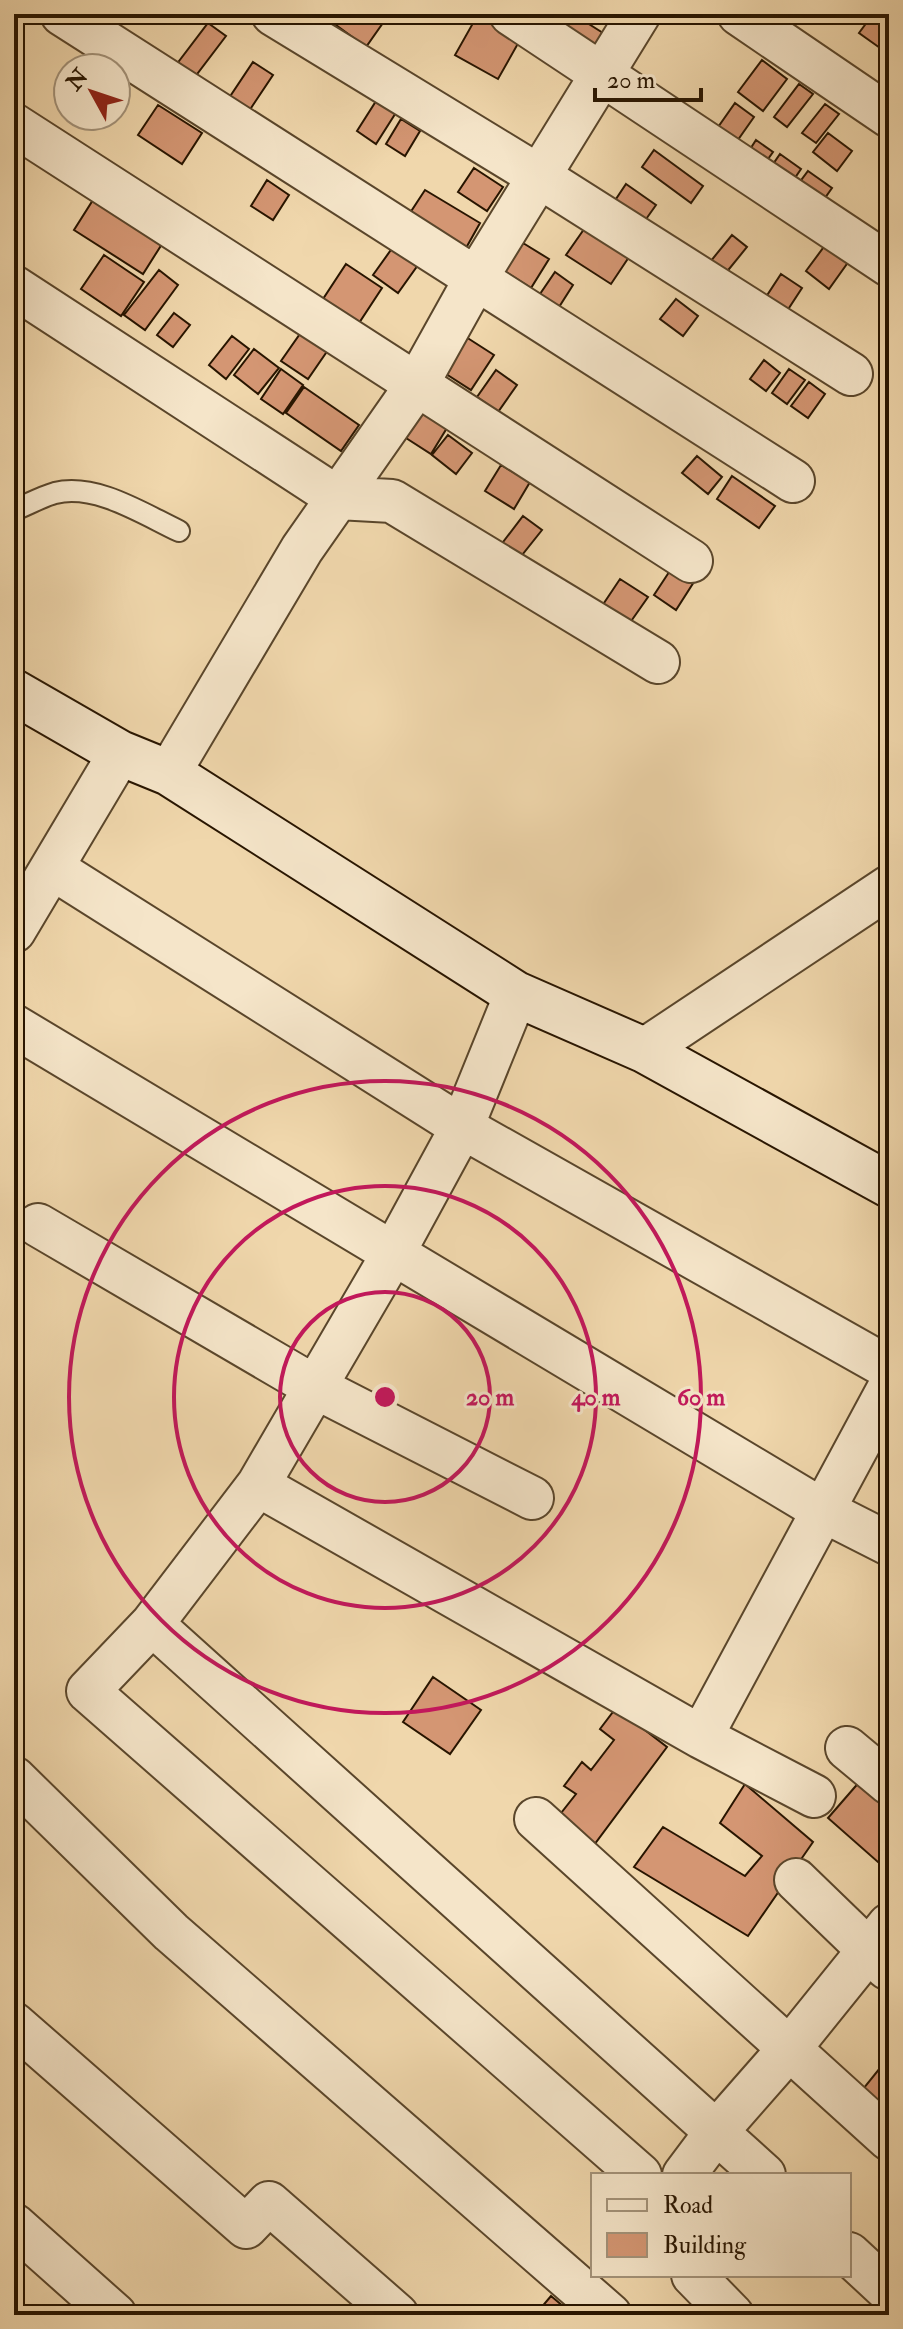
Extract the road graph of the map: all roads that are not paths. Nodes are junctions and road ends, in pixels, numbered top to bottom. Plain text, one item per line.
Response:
1 (62, 14) edge
2 (273, 14) edge
3 (511, 14) edge
4 (639, 14) edge
5 (739, 14) edge
6 (601, 76) junction
7 (889, 116) edge
8 (14, 125) edge
9 (540, 177) junction
10 (889, 265) edge
11 (475, 280) junction
12 (14, 287) edge
13 (851, 374) dead end
14 (416, 386) junction
15 (793, 481) dead end
16 (338, 498) junction
17 (14, 510) edge
18 (179, 531) dead end
19 (691, 561) dead end
20 (658, 662) dead end
21 (14, 692) edge
22 (120, 753) junction
23 (169, 773) junction
24 (52, 868) junction
25 (889, 887) edge
26 (14, 931) edge
27 (516, 994) junction
28 (14, 1026) edge
29 (644, 1050) junction
30 (462, 1127) junction
31 (889, 1185) edge
32 (38, 1225) dead end
33 (394, 1252) junction
34 (889, 1368) edge
35 (315, 1387) junction
36 (889, 1388) edge
37 (258, 1485) junction
38 (532, 1498) dead end
39 (822, 1510) junction
40 (889, 1544) edge
41 (152, 1624) junction
42 (701, 1737) junction
43 (847, 1748) dead end
44 (14, 1778) edge
45 (889, 1783) edge
46 (814, 1796) dead end
47 (536, 1819) dead end
48 (796, 1880) dead end
49 (882, 1948) edge
50 (14, 2024) edge
51 (789, 2049) junction
52 (717, 2131) junction
53 (889, 2139) edge
54 (638, 2173) edge
55 (686, 2173) edge
56 (762, 2173) edge
57 (14, 2225) edge
58 (851, 2256) edge
59 (695, 2277) edge
60 (889, 2291) edge
61 (599, 2301) edge
62 (115, 2315) edge
63 (397, 2315) edge
64 (732, 2315) edge

1 - 11 street
2 - 9 street
3 - 6 street
4 - 6 street
5 - 7 street
6 - 9 street
6 - 10 street
8 - 14 street
9 - 11 street
9 - 13 street
11 - 14 street
11 - 15 street
12 - 16 street
14 - 16 street
14 - 19 street
16 - 20 street
16 - 23 street
17 - 18 lane
21 - 22 street
22 - 23 street
22 - 24 street
23 - 27 street
24 - 26 street
24 - 30 street
25 - 29 street
27 - 29 street
27 - 30 street
28 - 33 street
29 - 31 street
30 - 33 street
30 - 34 street
32 - 35 street
33 - 35 street
33 - 39 street
35 - 37 street
35 - 38 street
36 - 39 street
37 - 41 street
37 - 42 street
39 - 40 street
39 - 42 street
41 - 52 street
41 - 54 street
42 - 46 street
43 - 45 street
44 - 61 street
47 - 51 street
48 - 49 street
49 - 51 street
50 - 63 street
51 - 52 street
51 - 53 street
52 - 55 street
52 - 56 street
57 - 62 street
58 - 60 street
59 - 64 street

